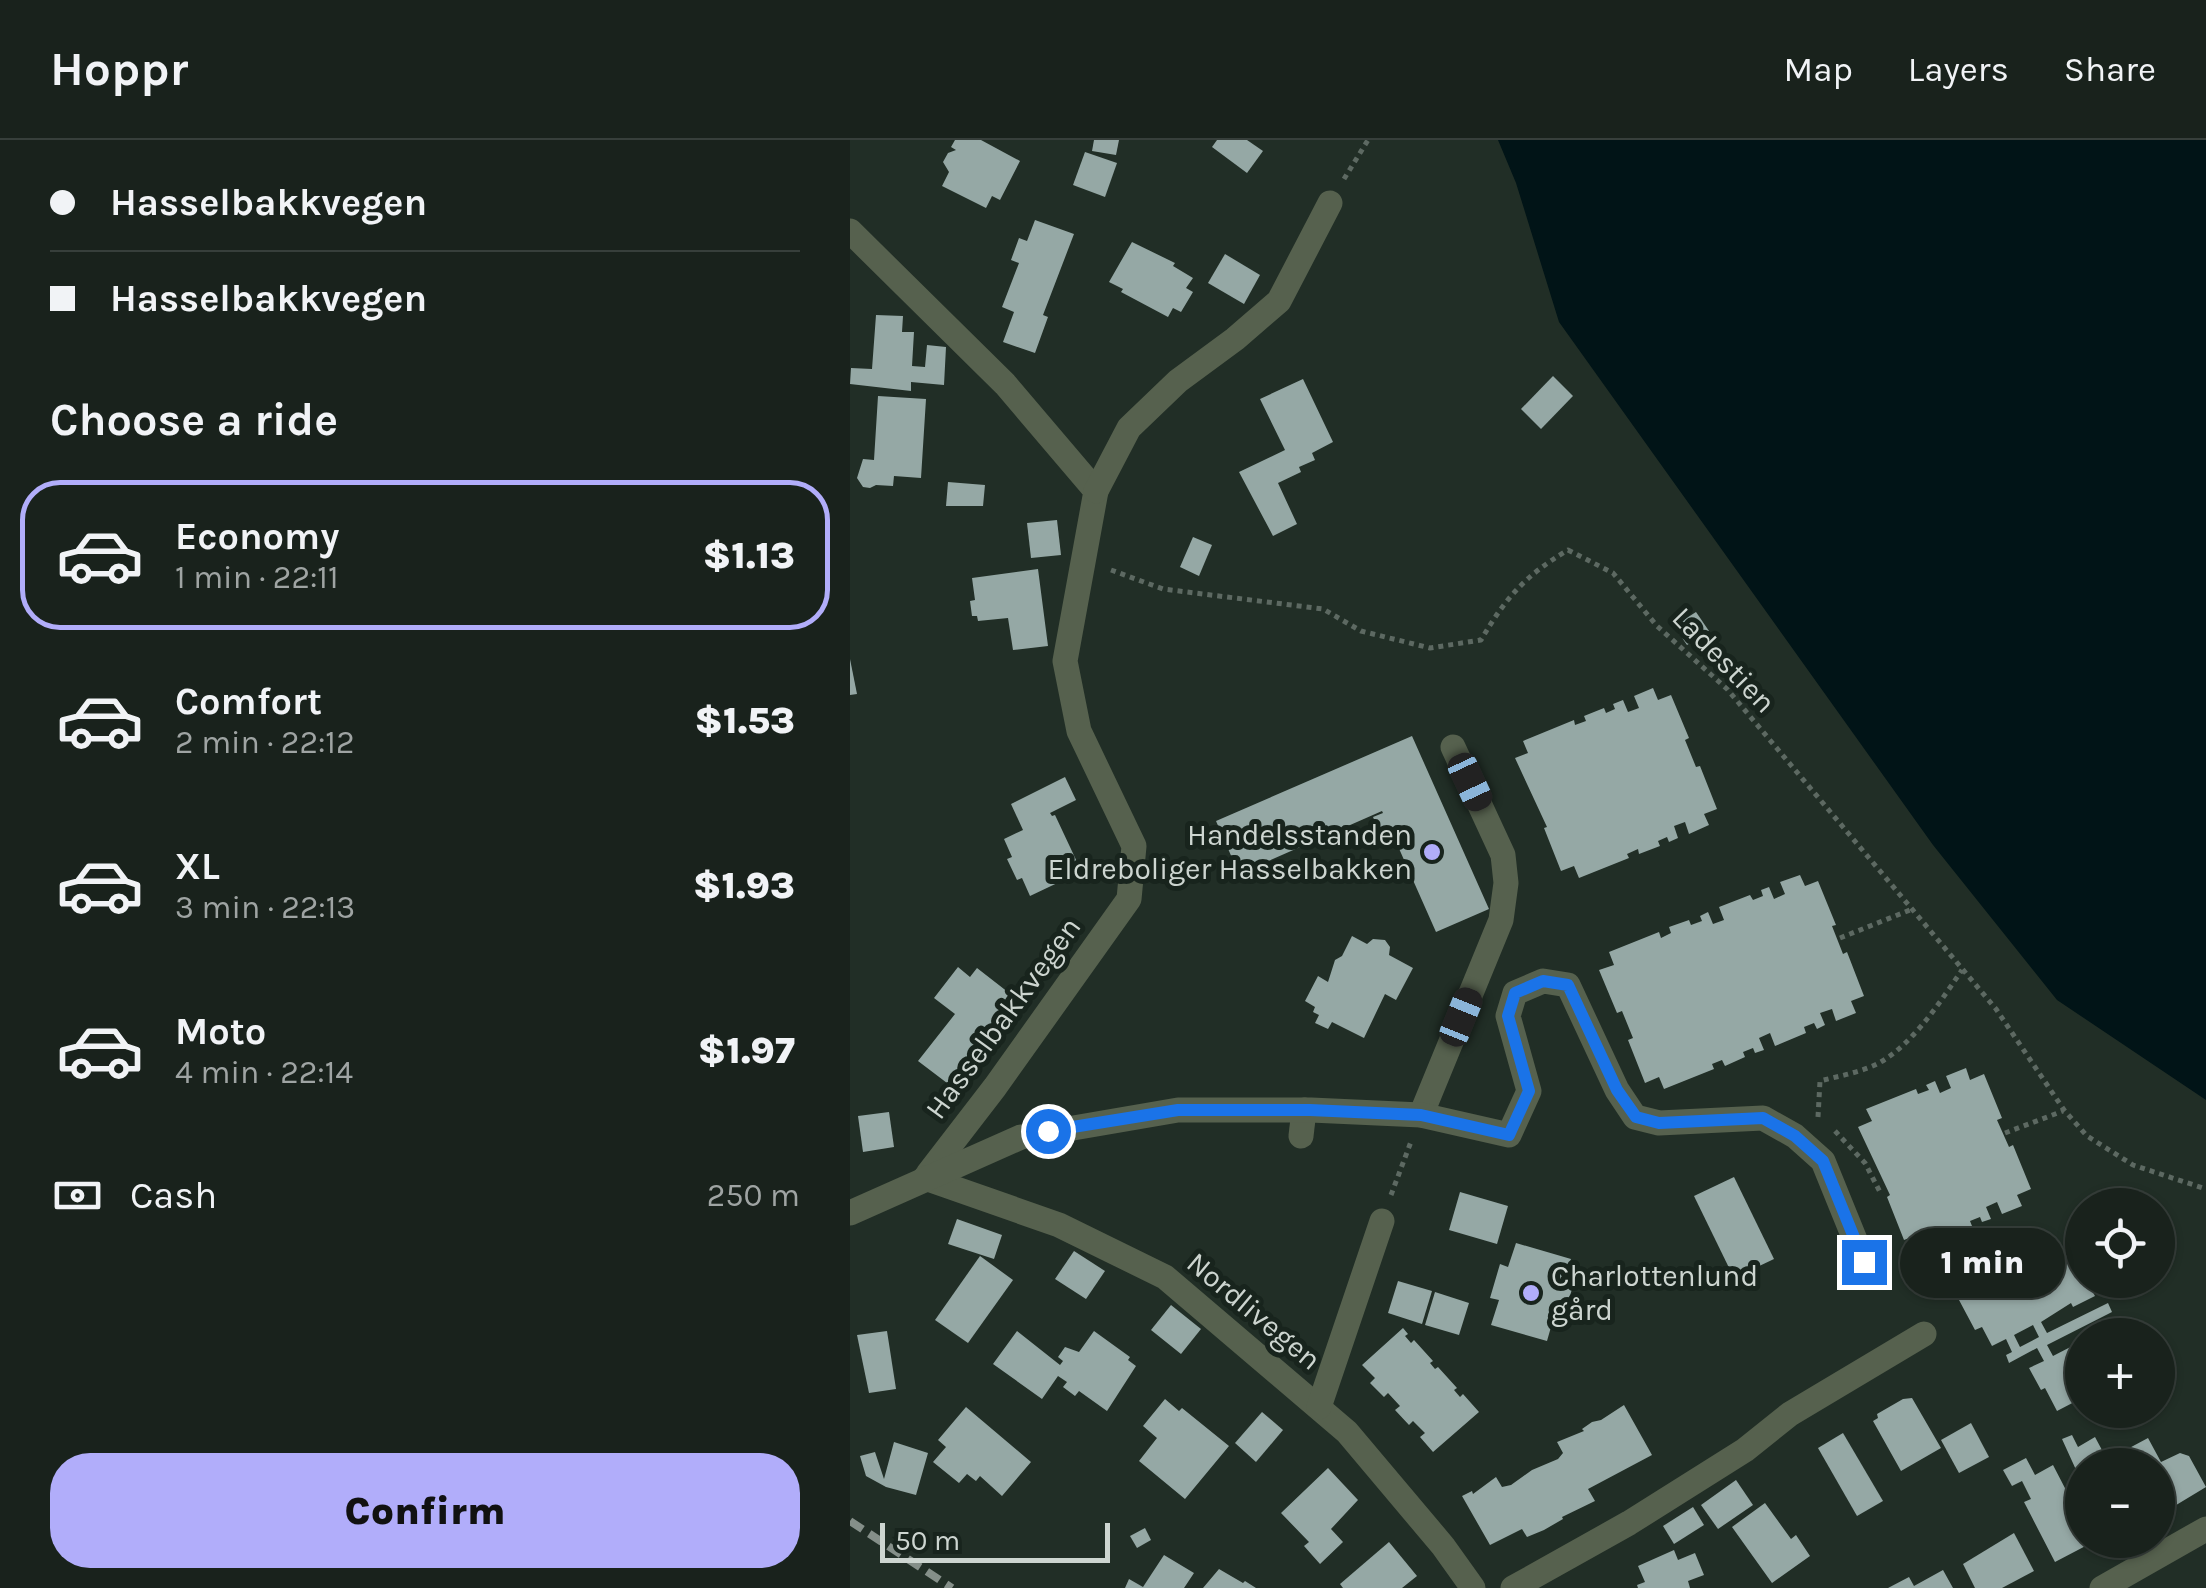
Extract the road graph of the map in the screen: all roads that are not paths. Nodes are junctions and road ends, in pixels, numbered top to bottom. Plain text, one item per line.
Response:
1 (1330, 203) road end
2 (850, 231) edge
3 (1096, 491) junction
4 (1454, 746) dead end
5 (1304, 1110) junction
6 (1421, 1115) junction
7 (1301, 1136) dead end
8 (925, 1178) junction
9 (850, 1213) edge
10 (1382, 1221) road end
11 (1864, 1262) dead end
12 (1924, 1334) dead end
13 (1318, 1407) junction
14 (2206, 1530) edge
15 (1473, 1588) edge
16 (1512, 1588) edge
17 (2102, 1588) edge

1 - 3 street, Hasselbakkvegen
2 - 3 street
3 - 8 street, Hasselbakkvegen
4 - 6 street
5 - 6 street, Hasselbakkvegen
5 - 7 street
5 - 8 street, Hasselbakkvegen
6 - 11 street, Hasselbakkvegen
8 - 9 street, Hasselbakkvegen
8 - 13 street, Nordlivegen
10 - 13 street
12 - 16 street
13 - 15 street, Nordlivegen
14 - 17 street

